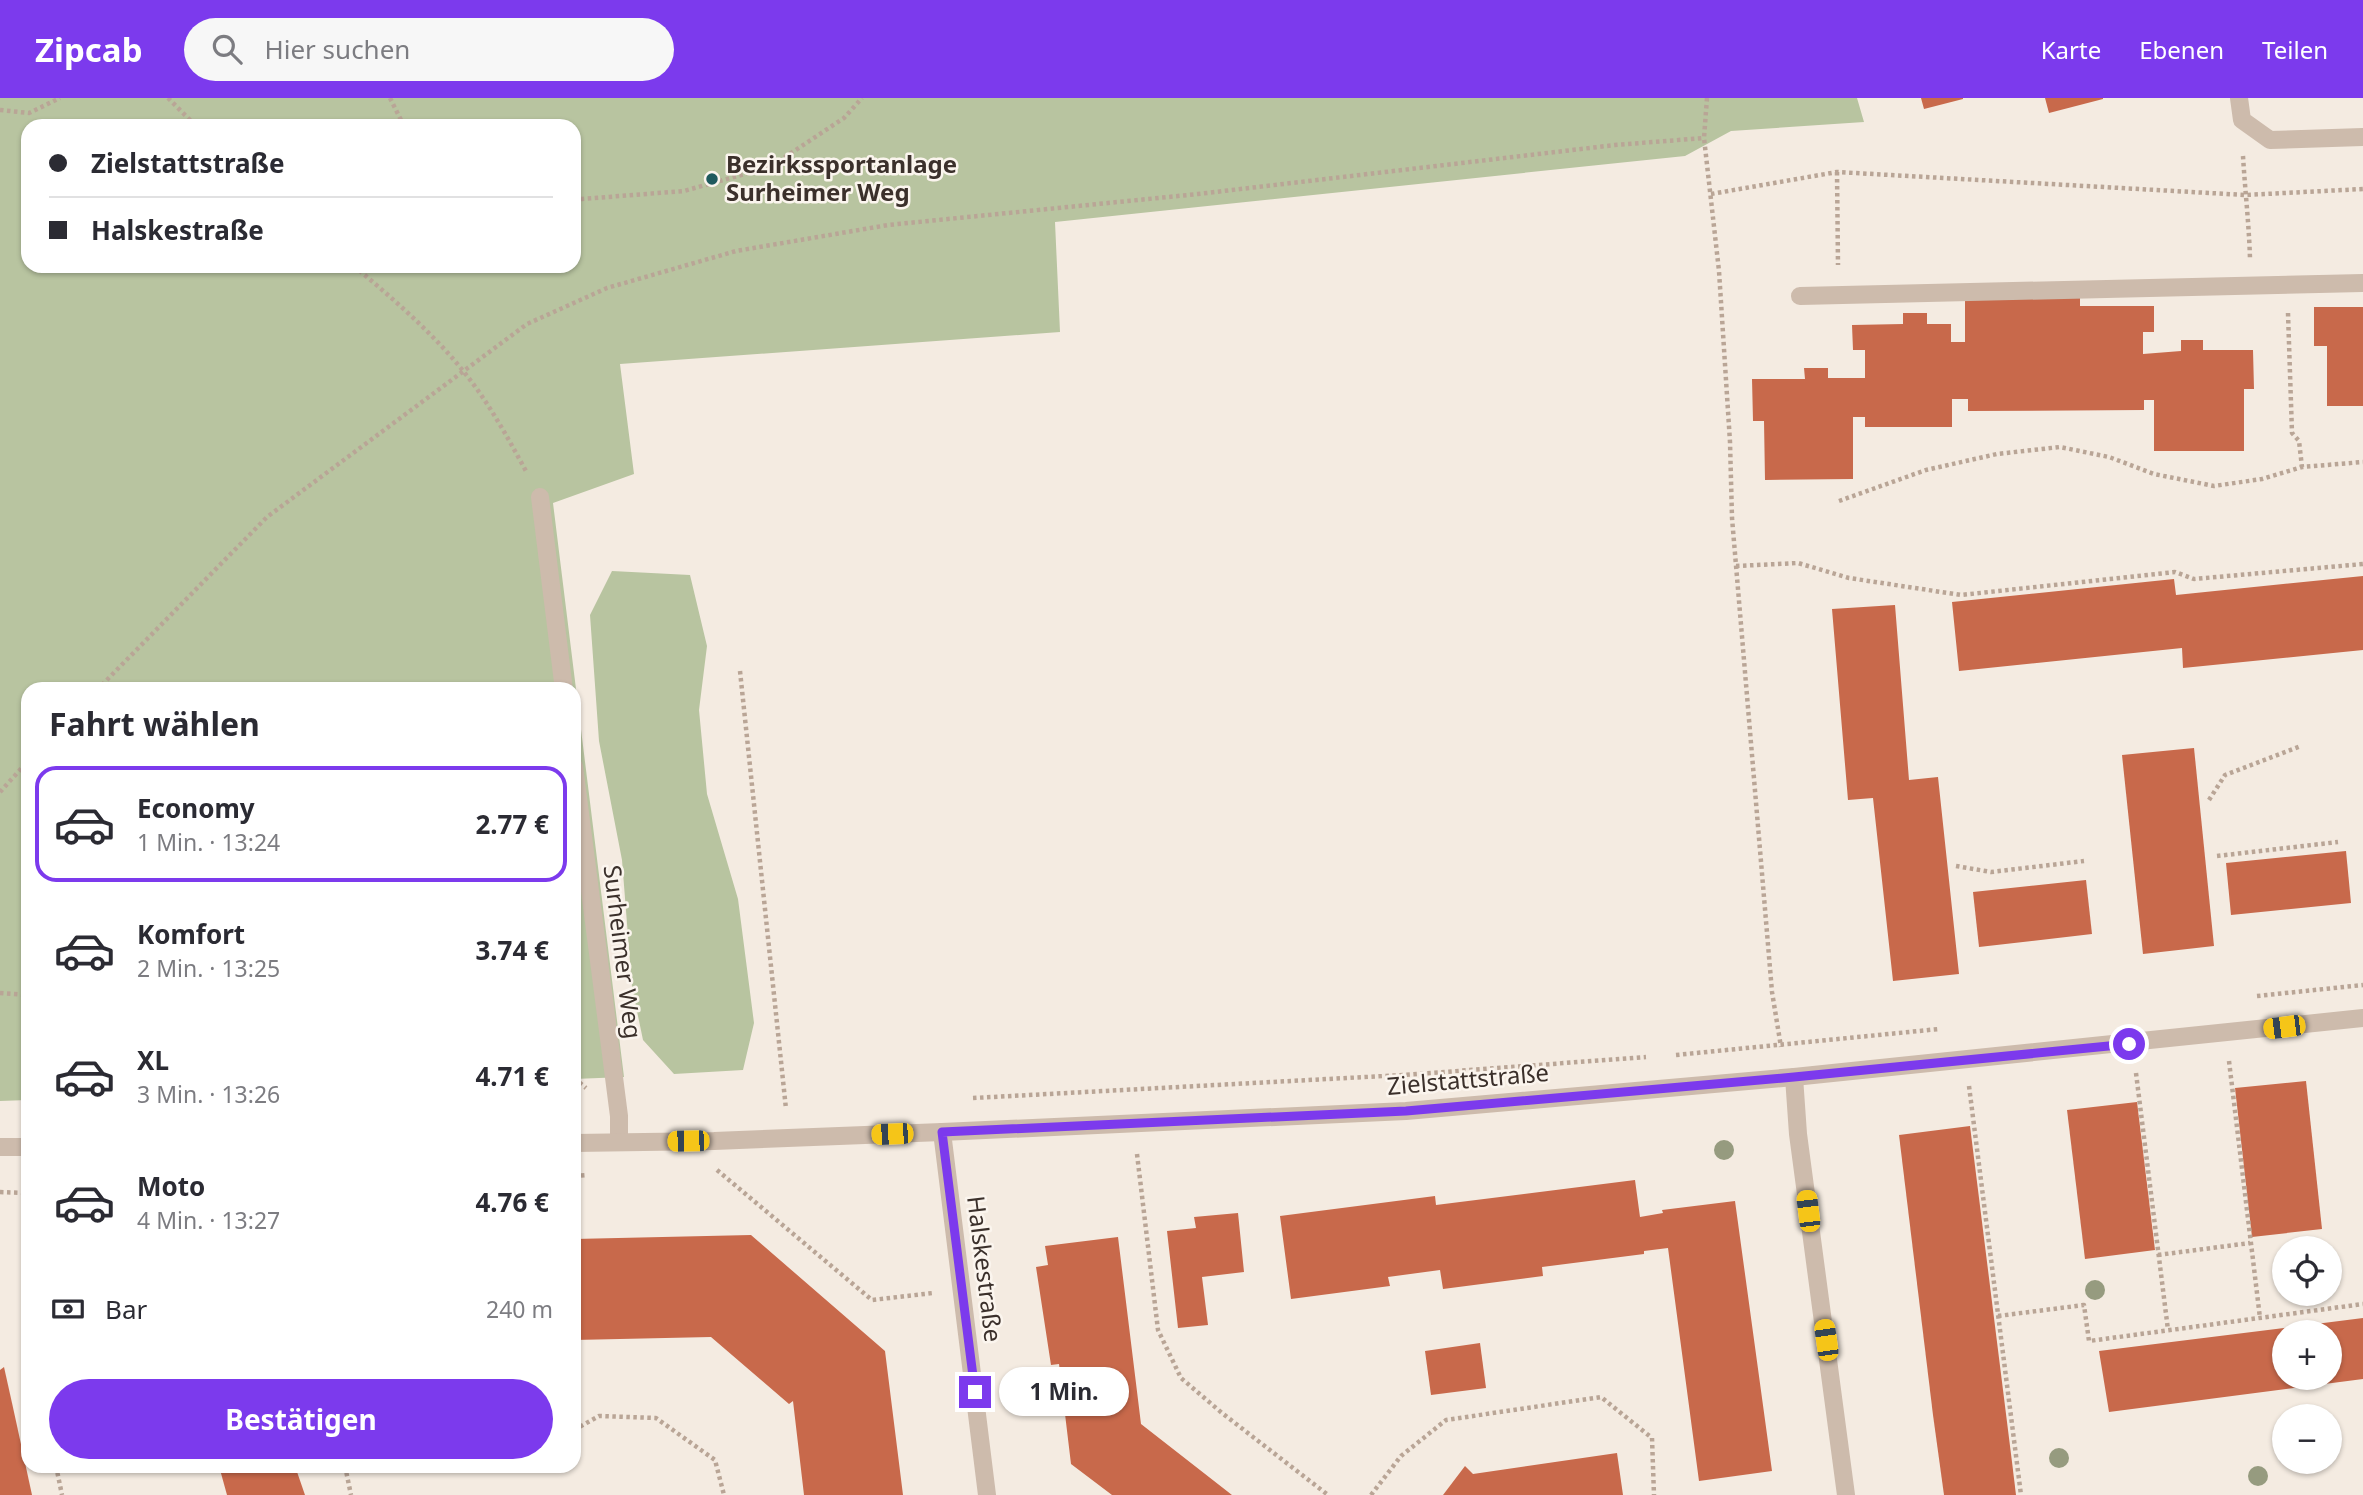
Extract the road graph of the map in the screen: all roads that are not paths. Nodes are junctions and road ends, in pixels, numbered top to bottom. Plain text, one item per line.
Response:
1 (2239, 98) edge
2 (2363, 137) edge
3 (2363, 283) edge
4 (1800, 296) dead end
5 (540, 497) road end
6 (563, 682) edge
7 (581, 821) edge
8 (2363, 1018) edge
9 (1794, 1077) junction
10 (942, 1132) junction
11 (619, 1142) junction
12 (581, 1143) edge
13 (0, 1147) edge
14 (21, 1147) edge
15 (987, 1495) edge
16 (1846, 1495) edge

1 - 2 street
3 - 4 street
5 - 6 street
7 - 11 street, Surheimer Weg
8 - 9 street, Zielstattstraße
9 - 10 street, Zielstattstraße
9 - 16 street
10 - 11 street, Zielstattstraße
10 - 15 street, Halskestraße
11 - 12 street, Zielstattstraße
13 - 14 street

